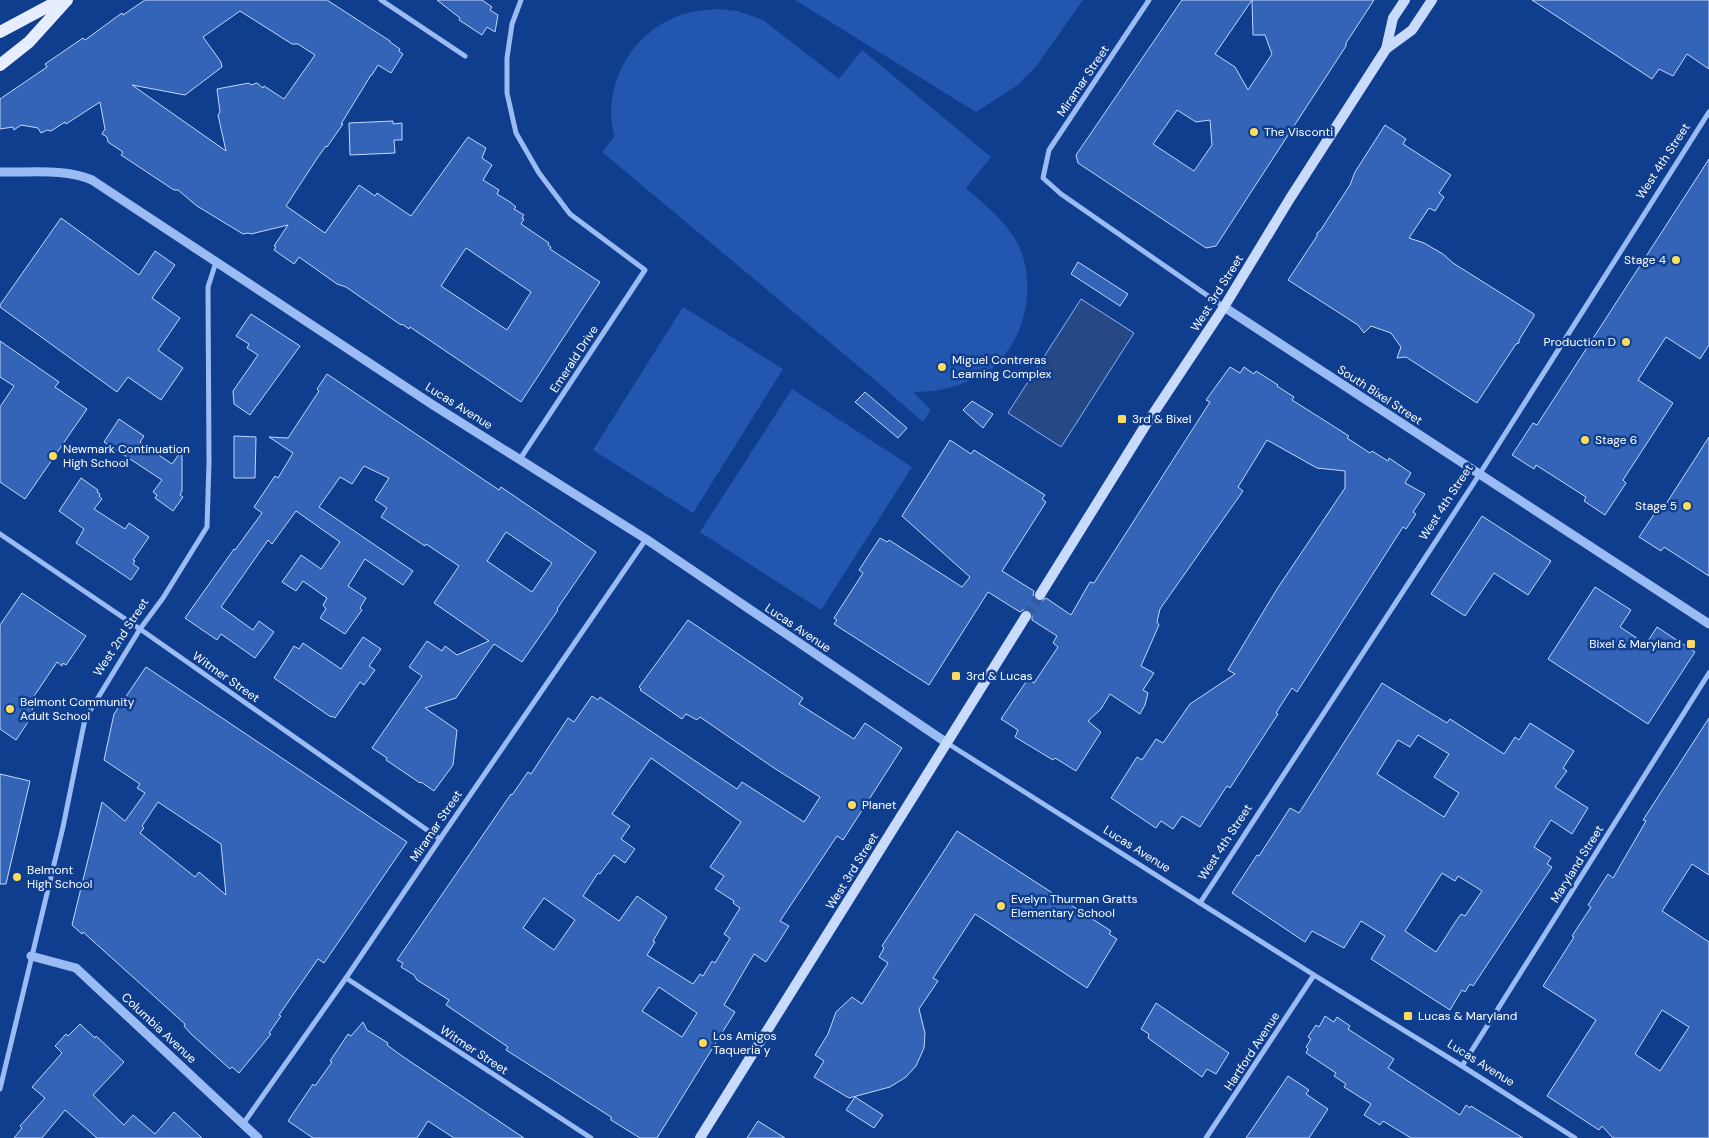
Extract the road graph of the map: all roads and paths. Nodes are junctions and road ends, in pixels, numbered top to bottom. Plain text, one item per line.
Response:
1 (60, 0) edge
2 (67, 0) edge
3 (380, 0) edge
4 (521, 0) edge
5 (1149, 0) edge
6 (1405, 0) edge
7 (1432, 0) edge
8 (0, 32) edge
9 (1386, 49) junction
10 (465, 56) dead end
11 (0, 65) edge
12 (1709, 112) edge
13 (0, 172) edge
14 (1043, 178) joint
15 (216, 261) junction
16 (1224, 308) junction
17 (520, 459) junction
18 (1479, 475) junction
19 (0, 534) edge
20 (646, 539) junction
21 (1040, 594) tunnel mouth
22 (1026, 616) tunnel mouth
23 (1709, 624) edge
24 (140, 629) junction
25 (1709, 673) edge
26 (946, 743) junction
27 (440, 839) junction
28 (1200, 903) junction
29 (31, 956) junction
30 (1314, 975) junction
31 (346, 978) junction
32 (1462, 1066) junction
33 (0, 1089) edge
34 (243, 1124) junction
35 (258, 1138) edge
36 (591, 1138) edge
37 (700, 1138) edge
38 (1206, 1138) edge
39 (1574, 1138) edge

1 - 8 main road
2 - 11 main road
3 - 10 street
4 - 17 street, Emerald Drive
5 - 14 street, Miramar Street
6 - 9 main road, West 3rd Street
7 - 9 main road
9 - 16 main road, West 3rd Street
12 - 18 street, West 4th Street
13 - 15 street, Lucas Avenue
14 - 16 street, South Bixel Street
15 - 17 street, Lucas Avenue
15 - 24 street, West 2nd Street
16 - 18 street, South Bixel Street
16 - 21 main road, West 3rd Street
17 - 20 street, Lucas Avenue
18 - 23 street, South Bixel Street
18 - 28 street, West 4th Street
19 - 24 street, Witmer Street
20 - 26 street, Lucas Avenue
20 - 27 street, Miramar Street
22 - 26 main road, West 3rd Street
24 - 27 street, Witmer Street
24 - 29 street, West 2nd Street
25 - 32 street, Maryland Street
26 - 28 street, Lucas Avenue
26 - 37 main road, West 3rd Street
27 - 31 street, Miramar Street
28 - 30 street, Lucas Avenue
29 - 33 street, West 2nd Street
29 - 34 street, Columbia Avenue
30 - 32 street, Lucas Avenue
30 - 38 street, Hartford Avenue
31 - 34 street, Miramar Street
31 - 36 street, Witmer Street
32 - 39 street, Lucas Avenue
34 - 35 street, Columbia Avenue

